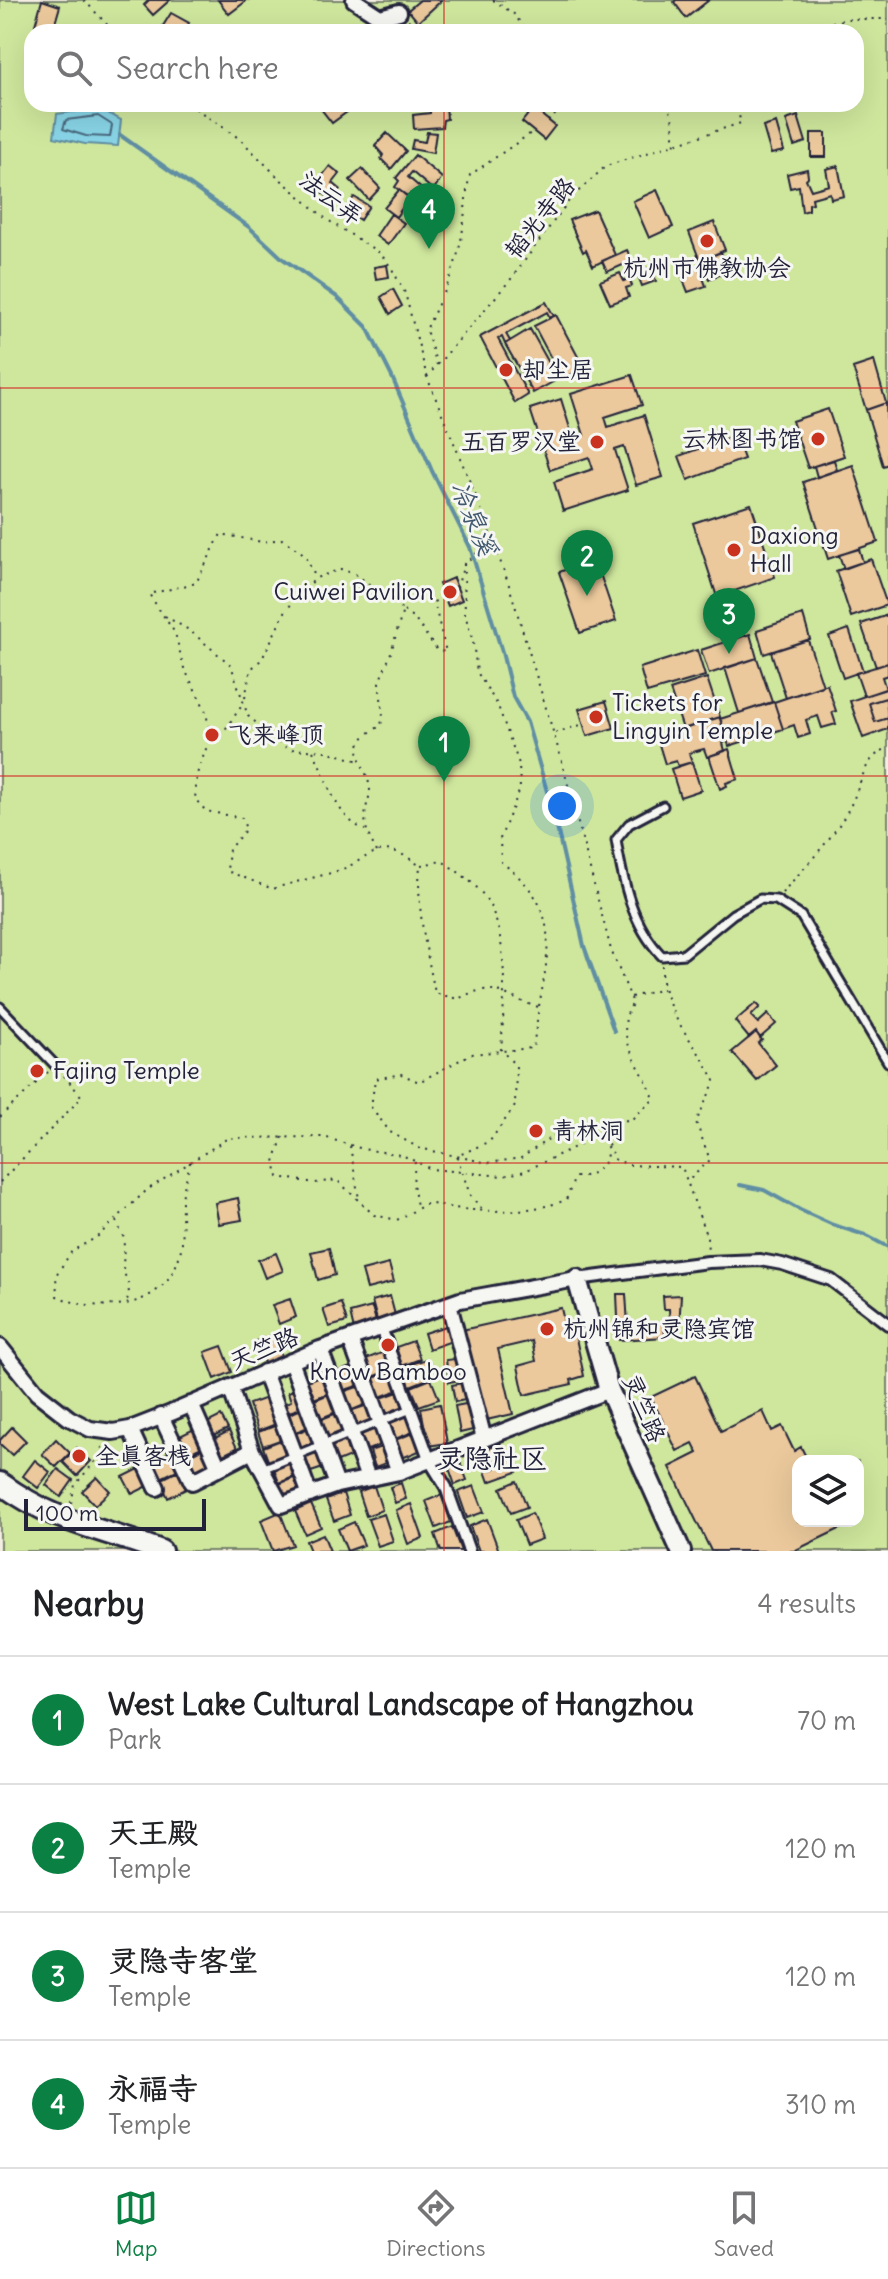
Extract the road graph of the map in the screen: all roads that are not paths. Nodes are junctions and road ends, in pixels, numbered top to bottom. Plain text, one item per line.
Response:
1 (354, 0) edge
2 (399, 12) dead end
3 (663, 806) dead end
4 (0, 1007) edge
5 (888, 1062) edge
6 (55, 1065) road end
7 (577, 1279) junction
8 (449, 1304) junction
9 (888, 1324) edge
10 (381, 1328) junction
11 (350, 1339) junction
12 (0, 1347) edge
13 (320, 1349) junction
14 (291, 1361) junction
15 (264, 1372) junction
16 (230, 1387) junction
17 (609, 1390) junction
18 (191, 1404) junction
19 (411, 1409) junction
20 (161, 1416) junction
21 (381, 1421) junction
22 (130, 1429) junction
23 (351, 1434) junction
24 (484, 1439) junction
25 (322, 1444) junction
26 (252, 1451) junction
27 (295, 1455) junction
28 (430, 1461) junction
29 (219, 1468) junction
30 (0, 1469) edge
31 (262, 1469) junction
32 (399, 1472) junction
33 (368, 1478) junction
34 (0, 1483) edge
35 (337, 1485) junction
36 (157, 1488) dead end
37 (310, 1495) junction
38 (152, 1547) edge
39 (469, 1551) edge
40 (681, 1551) edge

1 - 2 street
3 - 5 lane
4 - 6 lane
7 - 8 street, 天竺路
7 - 9 street
7 - 17 street, 灵竺路
8 - 10 street, 天竺路
8 - 24 street
10 - 11 street, 天竺路
10 - 19 street
11 - 13 street, 天竺路
11 - 21 street
12 - 22 street, 天竺路
13 - 14 street, 天竺路
13 - 23 street
14 - 15 street, 天竺路
14 - 25 street
15 - 16 street, 天竺路
15 - 27 street
16 - 18 street, 天竺路
16 - 26 street
17 - 24 street
17 - 40 street, 灵竺路
18 - 20 street, 天竺路
18 - 29 street
19 - 21 lane
19 - 28 street
20 - 22 street, 天竺路
20 - 29 street
21 - 23 lane
21 - 32 street
22 - 36 street
23 - 25 lane
23 - 33 street
24 - 28 street
25 - 27 lane
25 - 35 street
26 - 29 street
26 - 31 street
27 - 31 lane
27 - 37 street
28 - 32 street
28 - 39 street
30 - 38 main road
31 - 37 street
32 - 33 street
33 - 35 street
34 - 38 main road
35 - 37 street

